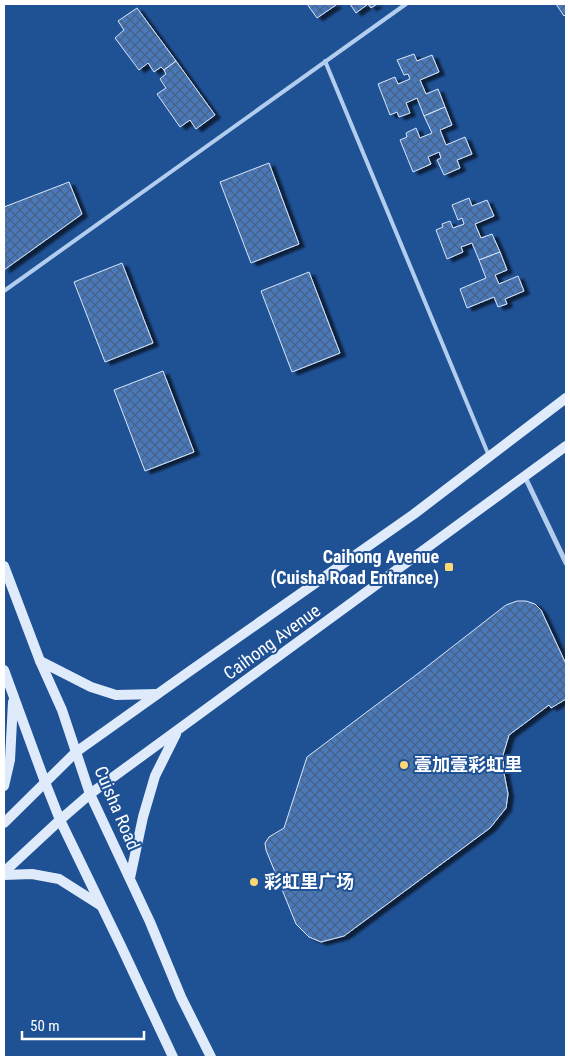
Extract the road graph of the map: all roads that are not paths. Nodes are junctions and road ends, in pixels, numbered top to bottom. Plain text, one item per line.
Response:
1 (406, 4) edge
2 (325, 61) junction
3 (4, 291) edge
4 (566, 398) edge
5 (566, 446) edge
6 (489, 456) junction
7 (525, 476) junction
8 (566, 563) edge
9 (4, 566) edge
10 (40, 661) junction
11 (4, 670) edge
12 (158, 694) junction
13 (14, 696) junction
14 (178, 731) junction
15 (76, 752) junction
16 (44, 782) junction
17 (4, 786) edge
18 (90, 794) junction
19 (60, 820) junction
20 (4, 823) edge
21 (4, 873) edge
22 (130, 878) junction
23 (101, 906) junction
24 (173, 1057) edge
25 (211, 1057) edge

1 - 2 lane
2 - 3 lane
2 - 6 lane
4 - 6 main road, Caihong Avenue
5 - 7 main road, Caihong Avenue
6 - 12 main road, Caihong Avenue
7 - 8 street
7 - 14 main road, Caihong Avenue
9 - 10 main road, Cuisha Road
10 - 12 main road
10 - 15 main road, Cuisha Road
11 - 13 main road
12 - 15 main road, Caihong Avenue
13 - 16 main road
13 - 17 main road
14 - 18 main road, Caihong Avenue
14 - 22 main road
15 - 16 main road, Caihong Avenue
15 - 18 main road, Cuisha Road
16 - 19 main road
16 - 20 main road, Caihong Avenue
18 - 19 main road, Caihong Avenue
18 - 22 main road, Cuisha Road
19 - 21 main road, Caihong Avenue
19 - 23 main road
21 - 23 main road
22 - 25 main road, Cuisha Road
23 - 24 main road

